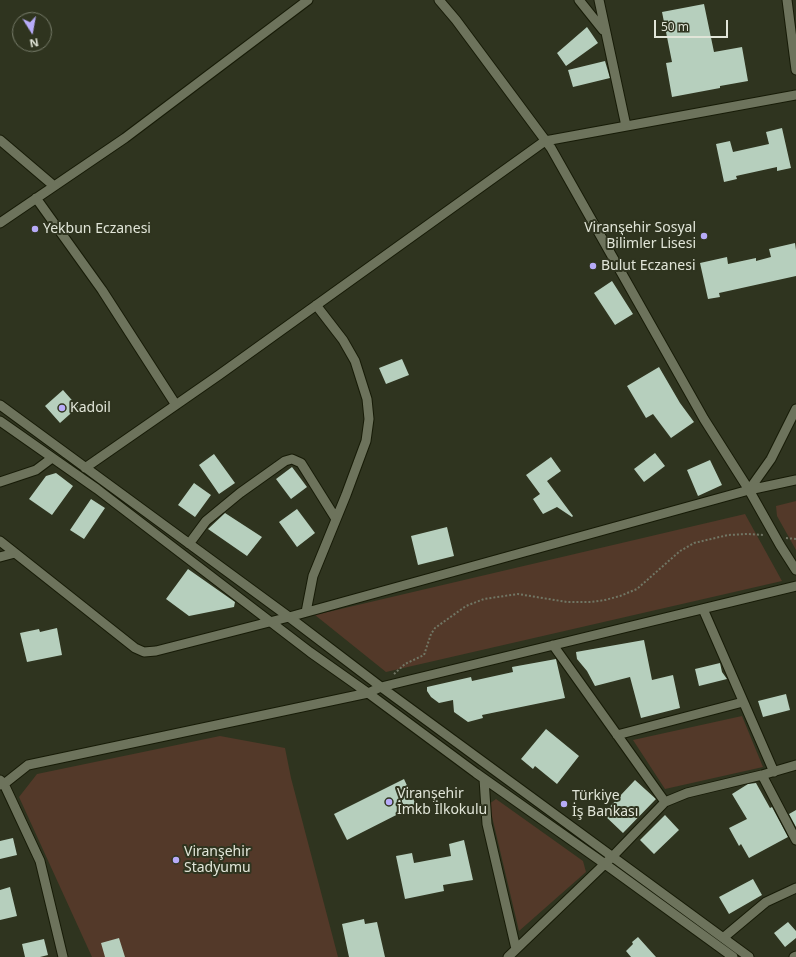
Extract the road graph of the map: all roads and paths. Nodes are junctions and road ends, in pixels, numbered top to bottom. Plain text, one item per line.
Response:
1 (308, 0) edge
2 (439, 0) edge
3 (579, 0) edge
4 (599, 0) edge
5 (787, 0) edge
6 (605, 33) junction
7 (796, 70) edge
8 (796, 95) edge
9 (626, 126) junction
10 (0, 140) edge
11 (545, 141) junction
12 (54, 186) junction
13 (36, 198) junction
14 (0, 223) edge
15 (316, 305) junction
16 (176, 404) junction
17 (0, 405) edge
18 (796, 409) edge
19 (0, 421) edge
20 (52, 458) junction
21 (85, 468) junction
22 (796, 480) edge
23 (0, 482) edge
24 (749, 490) junction
25 (336, 519) junction
26 (775, 536) junction
27 (796, 540) edge
28 (0, 541) edge
29 (189, 544) junction
30 (15, 553) junction
31 (0, 557) edge
32 (796, 570) edge
33 (796, 586) edge
34 (703, 609) junction
35 (306, 612) junction
36 (289, 617) junction
37 (271, 622) junction
38 (553, 645) junction
39 (380, 687) junction
40 (368, 692) junction
41 (743, 702) junction
42 (616, 735) junction
43 (796, 765) edge
44 (774, 772) junction
45 (762, 775) junction
46 (484, 779) junction
47 (1, 783) edge
48 (665, 802) junction
49 (796, 840) edge
50 (613, 856) junction
51 (605, 864) junction
52 (796, 888) edge
53 (723, 938) junction
54 (516, 949) junction
55 (63, 957) edge
56 (508, 957) edge
57 (733, 957) edge
58 (749, 957) edge

1 - 12 street
2 - 11 street
3 - 6 street
4 - 6 street
5 - 7 street
6 - 9 street
8 - 9 street
9 - 11 street
10 - 12 street
11 - 15 street
11 - 24 street
12 - 13 street
13 - 14 street
13 - 16 street
15 - 16 street
15 - 25 street
16 - 21 street
17 - 21 street
18 - 24 street
19 - 20 street
20 - 23 street
20 - 37 street
21 - 29 street
22 - 24 street
24 - 26 street
24 - 35 street
25 - 29 street
25 - 35 street
26 - 27 path
26 - 32 street
26 - 39 path
28 - 30 street
29 - 36 street
30 - 31 street
30 - 37 street
33 - 34 street
34 - 38 street
34 - 41 street
35 - 36 street
36 - 37 street
36 - 39 street
37 - 40 street
38 - 39 street
38 - 42 street
39 - 40 street
39 - 50 street
40 - 46 street
40 - 47 street
41 - 42 street
41 - 44 street
42 - 48 street
43 - 44 street
44 - 45 street
45 - 48 street
45 - 49 street
46 - 51 street
46 - 54 street
47 - 55 street
48 - 50 street
50 - 51 street
50 - 53 street
51 - 54 street
51 - 57 street
52 - 53 street
53 - 58 street
54 - 56 street

